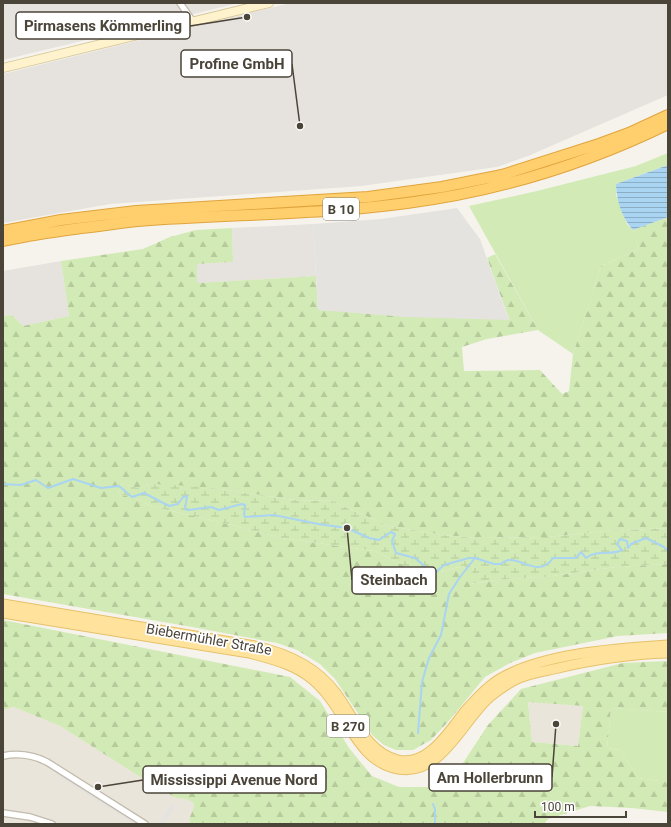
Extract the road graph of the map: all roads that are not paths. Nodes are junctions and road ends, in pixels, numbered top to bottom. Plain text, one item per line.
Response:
1 (180, 3) edge
2 (269, 3) edge
3 (193, 22) junction
4 (3, 68) edge
5 (668, 115) edge
6 (668, 124) edge
7 (3, 231) edge
8 (3, 241) edge
9 (3, 604) edge
10 (3, 613) edge
11 (668, 645) edge
12 (668, 653) edge
13 (3, 756) edge
14 (3, 813) edge
15 (52, 824) edge
16 (145, 824) edge

1 - 3 street
2 - 3 street
3 - 4 street
5 - 7 highway, B 10
6 - 8 highway, B 10
9 - 11 main road, Biebermühler Straße / B 270
10 - 12 main road, B 270
13 - 16 street
14 - 15 street

